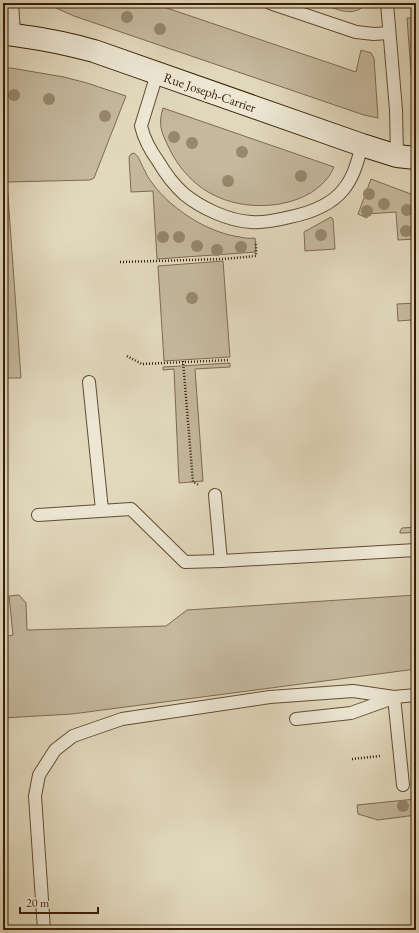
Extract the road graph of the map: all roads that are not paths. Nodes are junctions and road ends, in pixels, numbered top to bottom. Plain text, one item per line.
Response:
1 (7, 3) edge
2 (270, 3) edge
3 (387, 3) edge
4 (389, 32) junction
5 (6, 34) edge
6 (157, 74) junction
7 (362, 145) junction
8 (407, 157) edge
9 (89, 382) dead end
10 (215, 495) dead end
11 (102, 510) junction
12 (38, 515) dead end
13 (416, 550) edge
14 (221, 561) junction
15 (416, 695) edge
16 (394, 697) junction
17 (296, 719) dead end
18 (403, 785) dead end
19 (44, 930) edge

1 - 5 street
2 - 4 lane
3 - 4 lane
4 - 8 lane
5 - 6 street, Rue Joseph-Carrier
6 - 7 street, Rue Joseph-Carrier
6 - 7 lane
7 - 8 street, Rue Joseph-Carrier
9 - 11 lane
10 - 14 lane
11 - 12 lane
11 - 14 lane
13 - 14 lane
15 - 16 lane
16 - 17 lane
16 - 18 lane
16 - 19 lane

